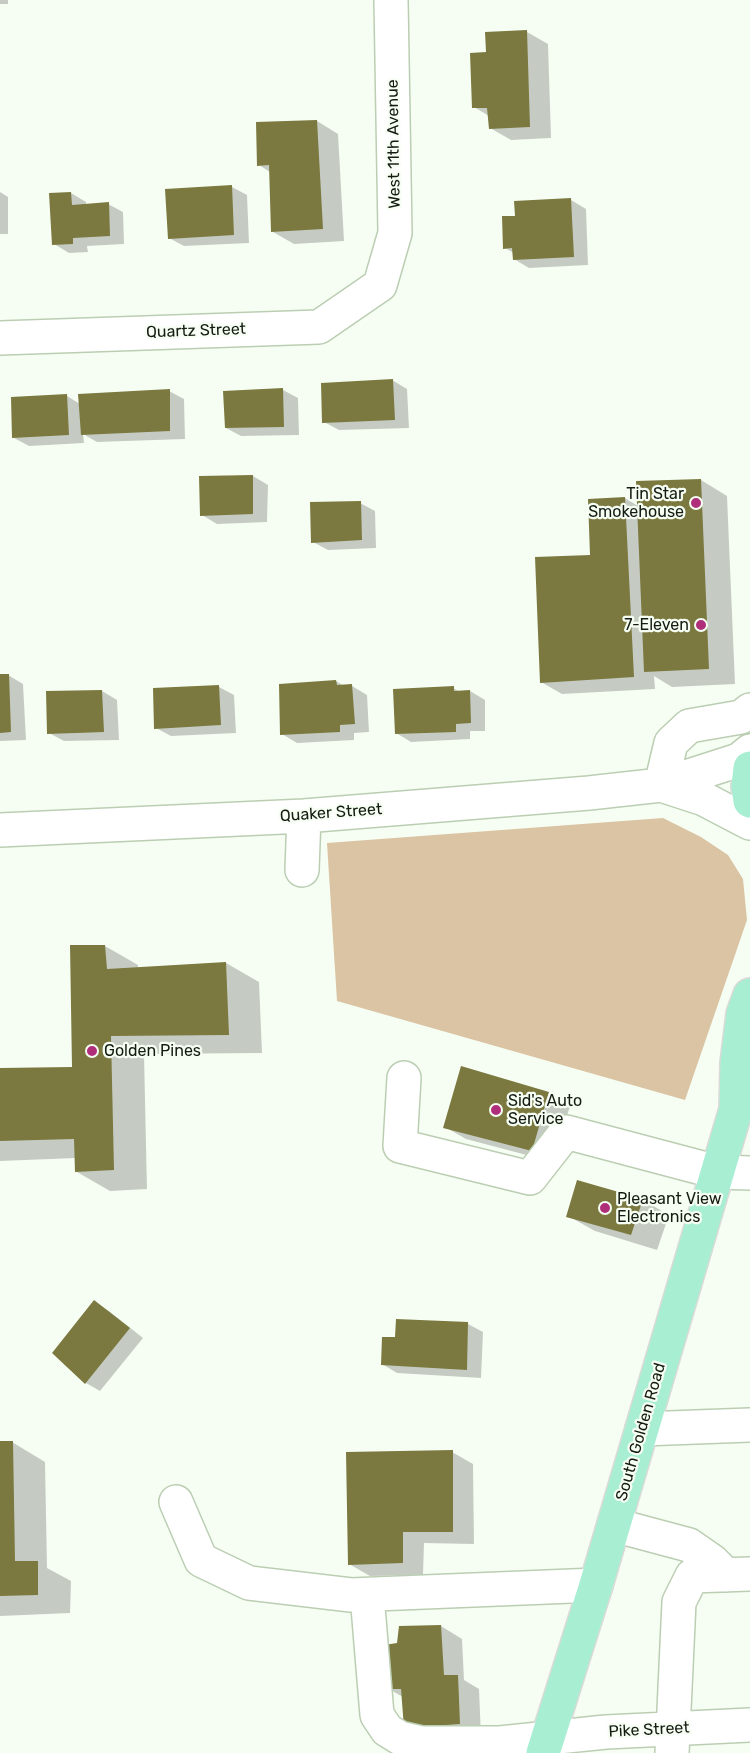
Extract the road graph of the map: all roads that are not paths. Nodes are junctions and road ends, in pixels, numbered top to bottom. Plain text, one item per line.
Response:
1 (391, 0) edge
2 (380, 285) joint
3 (0, 338) edge
4 (750, 710) edge
5 (750, 751) edge
6 (750, 768) edge
7 (662, 785) junction
8 (750, 801) edge
9 (304, 816) junction
10 (750, 824) edge
11 (0, 830) edge
12 (302, 870) dead end
13 (750, 995) edge
14 (404, 1078) dead end
15 (743, 1097) edge
16 (717, 1172) junction
17 (750, 1173) edge
18 (750, 1425) edge
19 (642, 1429) junction
20 (177, 1502) dead end
21 (614, 1525) junction
22 (735, 1566) edge
23 (596, 1586) junction
24 (367, 1595) junction
25 (750, 1725) edge
26 (672, 1741) edge
27 (546, 1745) edge

1 - 2 street, West 11th Avenue
2 - 3 street, Quartz Street
4 - 7 street
5 - 7 street, Quaker Street
6 - 8 main road
7 - 9 street, Quaker Street
7 - 10 street, Quaker Street
9 - 11 street, Quaker Street
9 - 12 street
13 - 15 main road, South Golden Road
14 - 16 street
15 - 16 main road, South Golden Road
16 - 17 street
16 - 19 main road, South Golden Road
18 - 19 street
19 - 21 main road, South Golden Road
20 - 24 street
21 - 22 street
21 - 23 main road, South Golden Road
22 - 26 street
23 - 24 street
23 - 27 main road, South Golden Road
24 - 27 street, Pike Street
25 - 26 street, Pike Street
26 - 27 street, Pike Street

